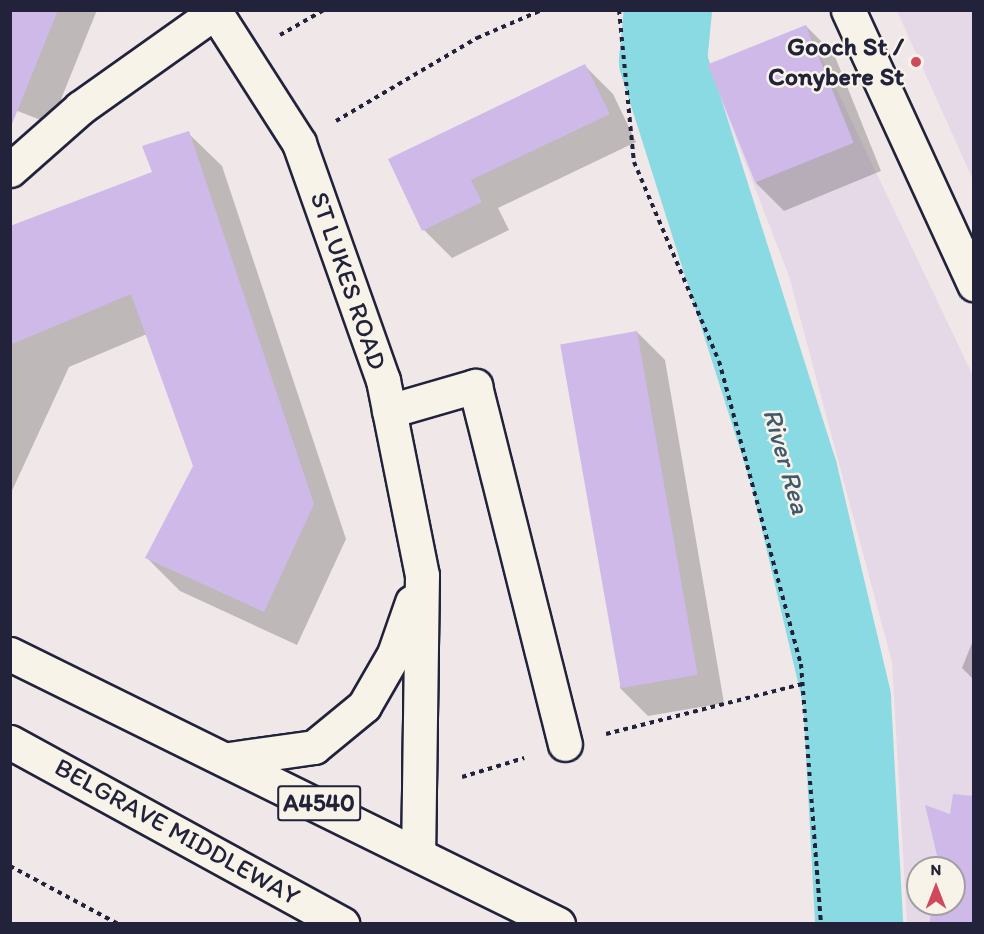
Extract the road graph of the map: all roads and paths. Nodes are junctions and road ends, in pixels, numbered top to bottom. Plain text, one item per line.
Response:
1 (324, 10) edge
2 (542, 10) edge
3 (619, 10) edge
4 (848, 10) edge
5 (215, 11) edge
6 (246, 56) junction
7 (299, 143) junction
8 (10, 170) edge
9 (974, 284) edge
10 (389, 411) junction
11 (422, 575) junction
12 (10, 634) edge
13 (10, 654) edge
14 (76, 687) junction
15 (10, 742) edge
16 (565, 744) dead end
17 (10, 751) edge
18 (229, 759) junction
19 (107, 793) junction
20 (418, 852) junction
21 (10, 866) edge
22 (118, 924) edge
23 (343, 924) edge
24 (558, 924) edge
25 (821, 924) edge

1 - 6 path
2 - 7 path
3 - 25 path
4 - 9 main road
5 - 6 main road, ST LUKES ROAD
5 - 8 main road
6 - 7 main road, ST LUKES ROAD
7 - 10 main road, ST LUKES ROAD
10 - 11 main road, ST LUKES ROAD
10 - 16 main road
11 - 18 main road
11 - 20 main road, ST LUKES ROAD
12 - 14 main road
13 - 14 main road, A4540
14 - 18 main road, A4540
15 - 19 main road, BELGRAVE MIDDLEWAY
17 - 19 main road
18 - 20 main road, A4540
19 - 23 main road, BELGRAVE MIDDLEWAY
20 - 24 main road, A4540
21 - 22 path

